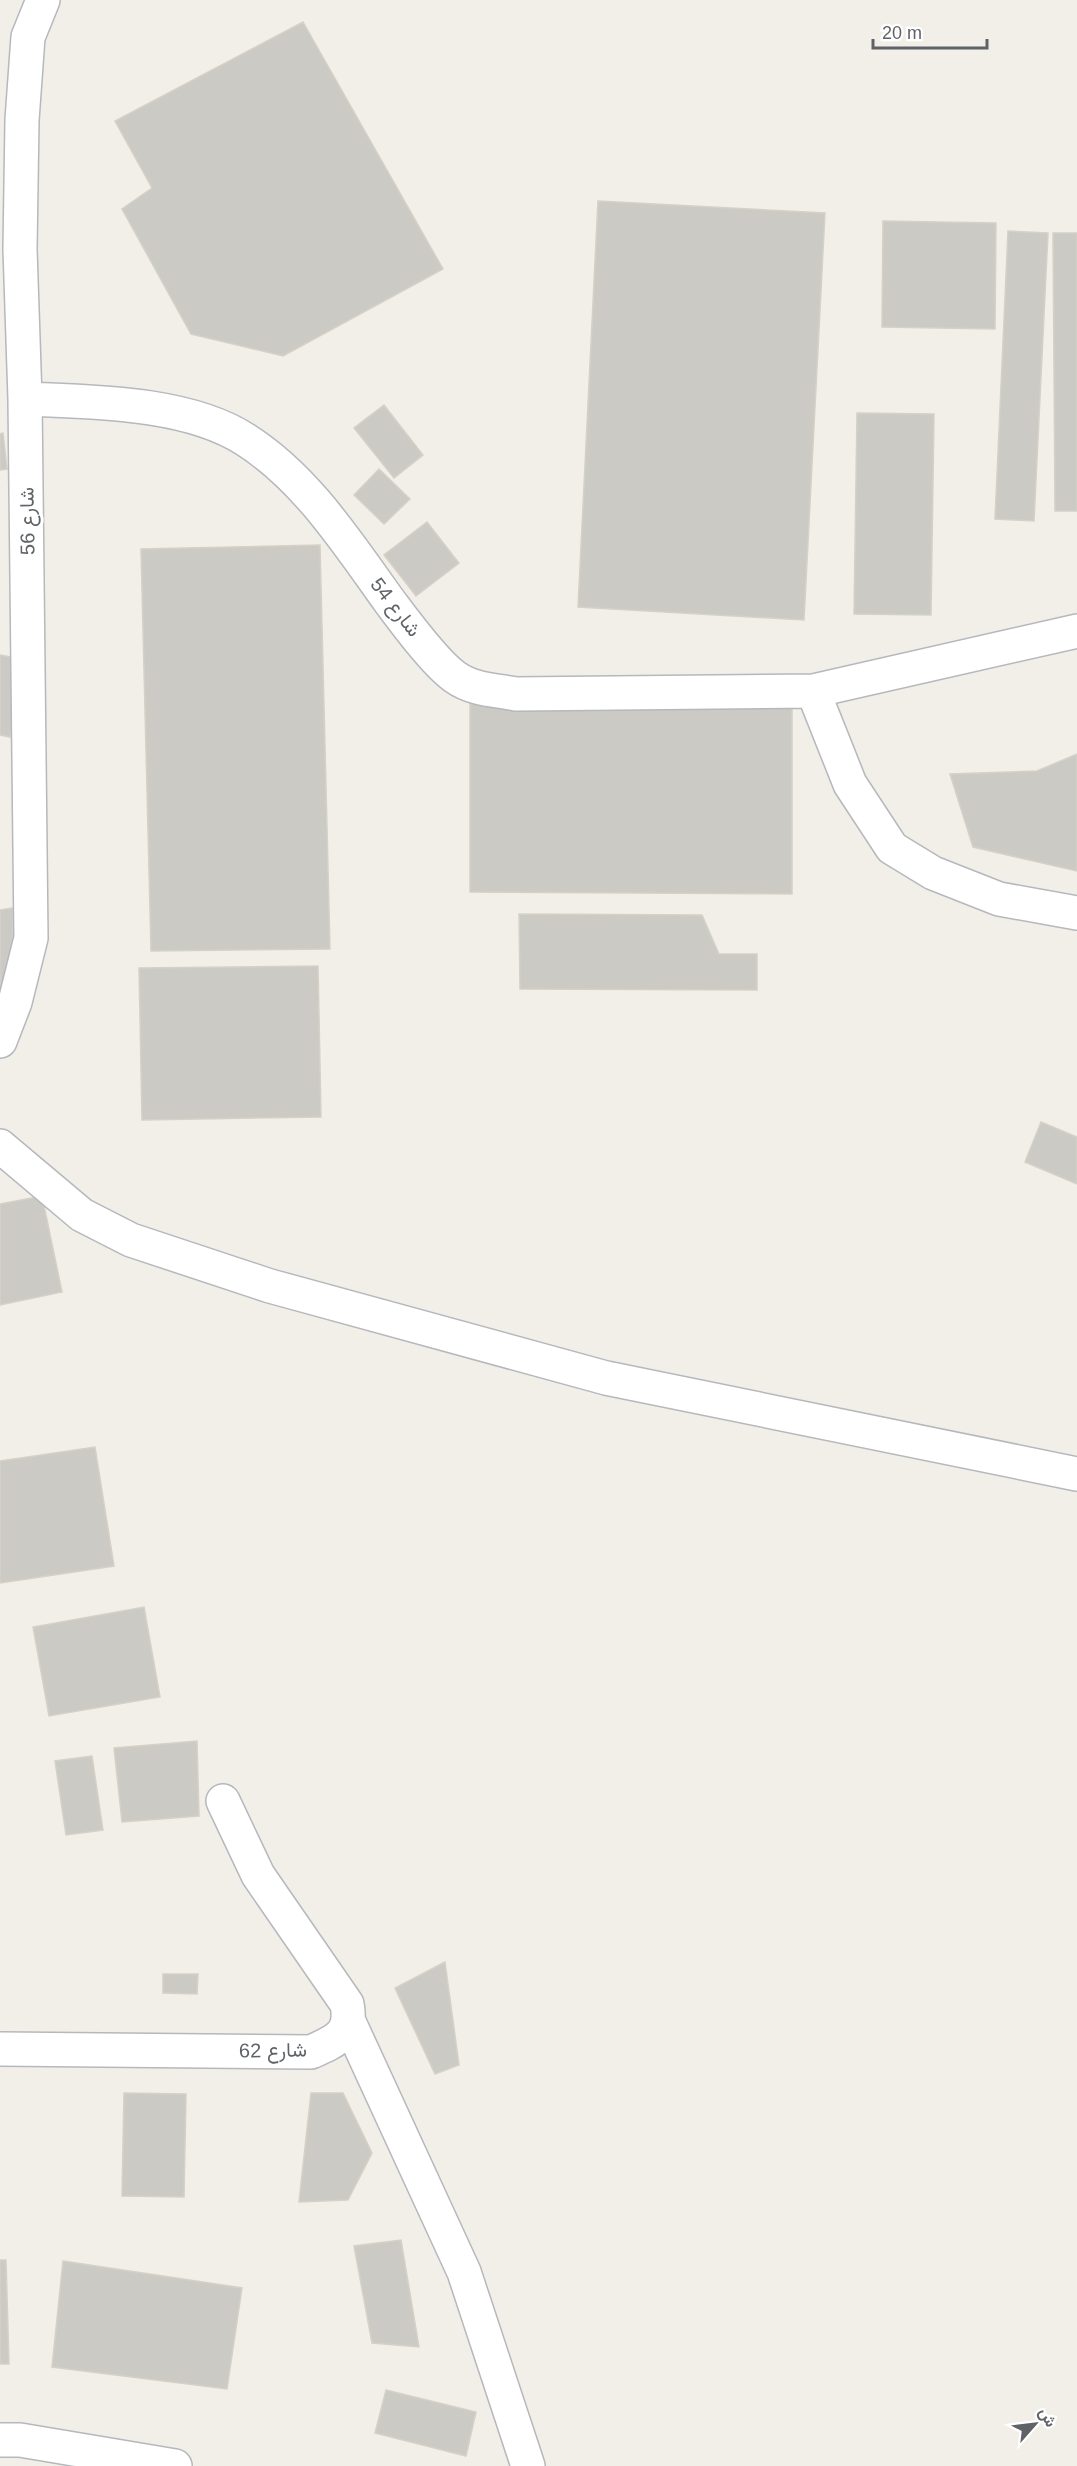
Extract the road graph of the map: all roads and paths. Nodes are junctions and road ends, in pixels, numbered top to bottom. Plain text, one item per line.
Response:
1 (43, 0) edge
2 (25, 399) junction
3 (1077, 631) edge
4 (813, 691) junction
5 (1077, 913) edge
6 (0, 1041) edge
7 (0, 1146) edge
8 (1075, 1467) edge
9 (223, 1801) dead end
10 (349, 2022) junction
11 (0, 2049) edge
12 (0, 2440) edge
13 (175, 2466) edge
14 (528, 2466) edge

1 - 2 street, شارع 56
2 - 4 street, شارع 54
2 - 6 street, شارع 56
3 - 4 street, شارع 54
4 - 5 street
7 - 8 street
9 - 10 street
10 - 11 street, شارع 62
10 - 14 street
12 - 13 street

